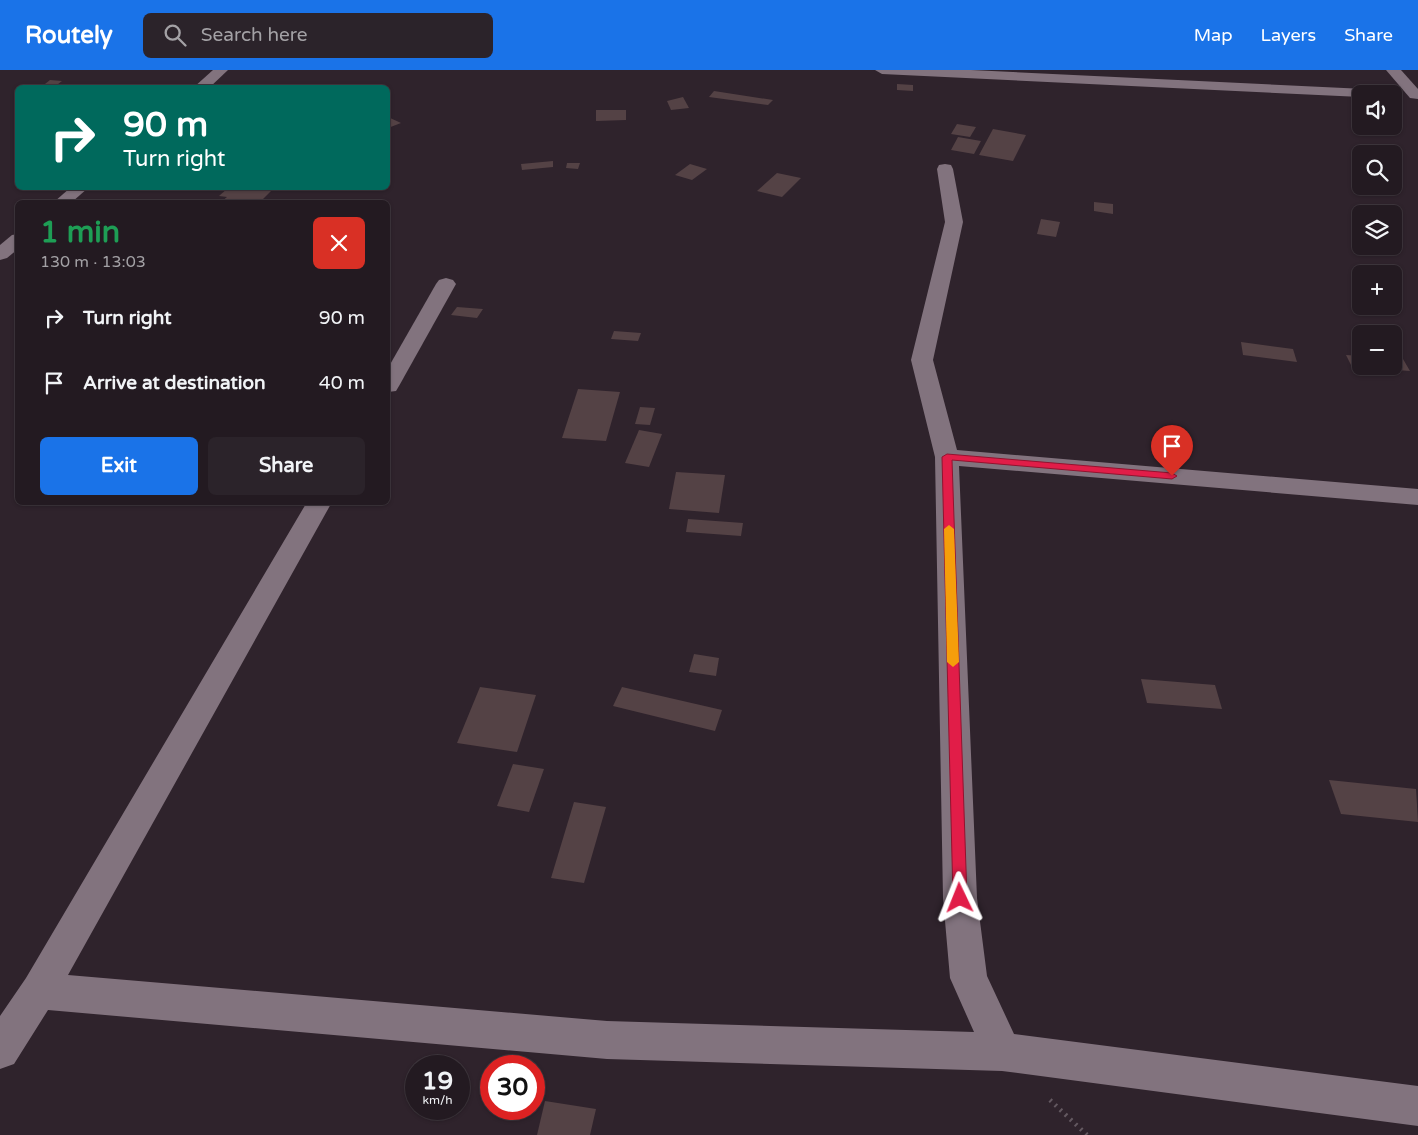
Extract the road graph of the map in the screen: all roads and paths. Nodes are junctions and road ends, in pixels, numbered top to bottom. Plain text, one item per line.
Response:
1 (221, 70) edge
2 (882, 70) edge
3 (1393, 70) edge
4 (1024, 73) edge
5 (204, 85) edge
6 (1352, 92) edge
7 (1402, 94) edge
8 (1416, 95) edge
9 (945, 169) dead end
10 (77, 190) edge
11 (65, 200) edge
12 (15, 242) edge
13 (0, 254) edge
14 (446, 284) dead end
15 (390, 382) edge
16 (947, 457) junction
17 (1418, 497) edge
18 (318, 505) edge
19 (39, 991) junction
20 (0, 1050) edge
21 (1002, 1052) junction
22 (1418, 1106) edge

1 - 5 street
2 - 4 street
3 - 8 street
4 - 6 street
7 - 8 street
9 - 16 street
10 - 11 street
12 - 13 street
14 - 15 street
16 - 17 street
16 - 21 street
18 - 19 street
19 - 20 street
19 - 21 street
21 - 22 street

